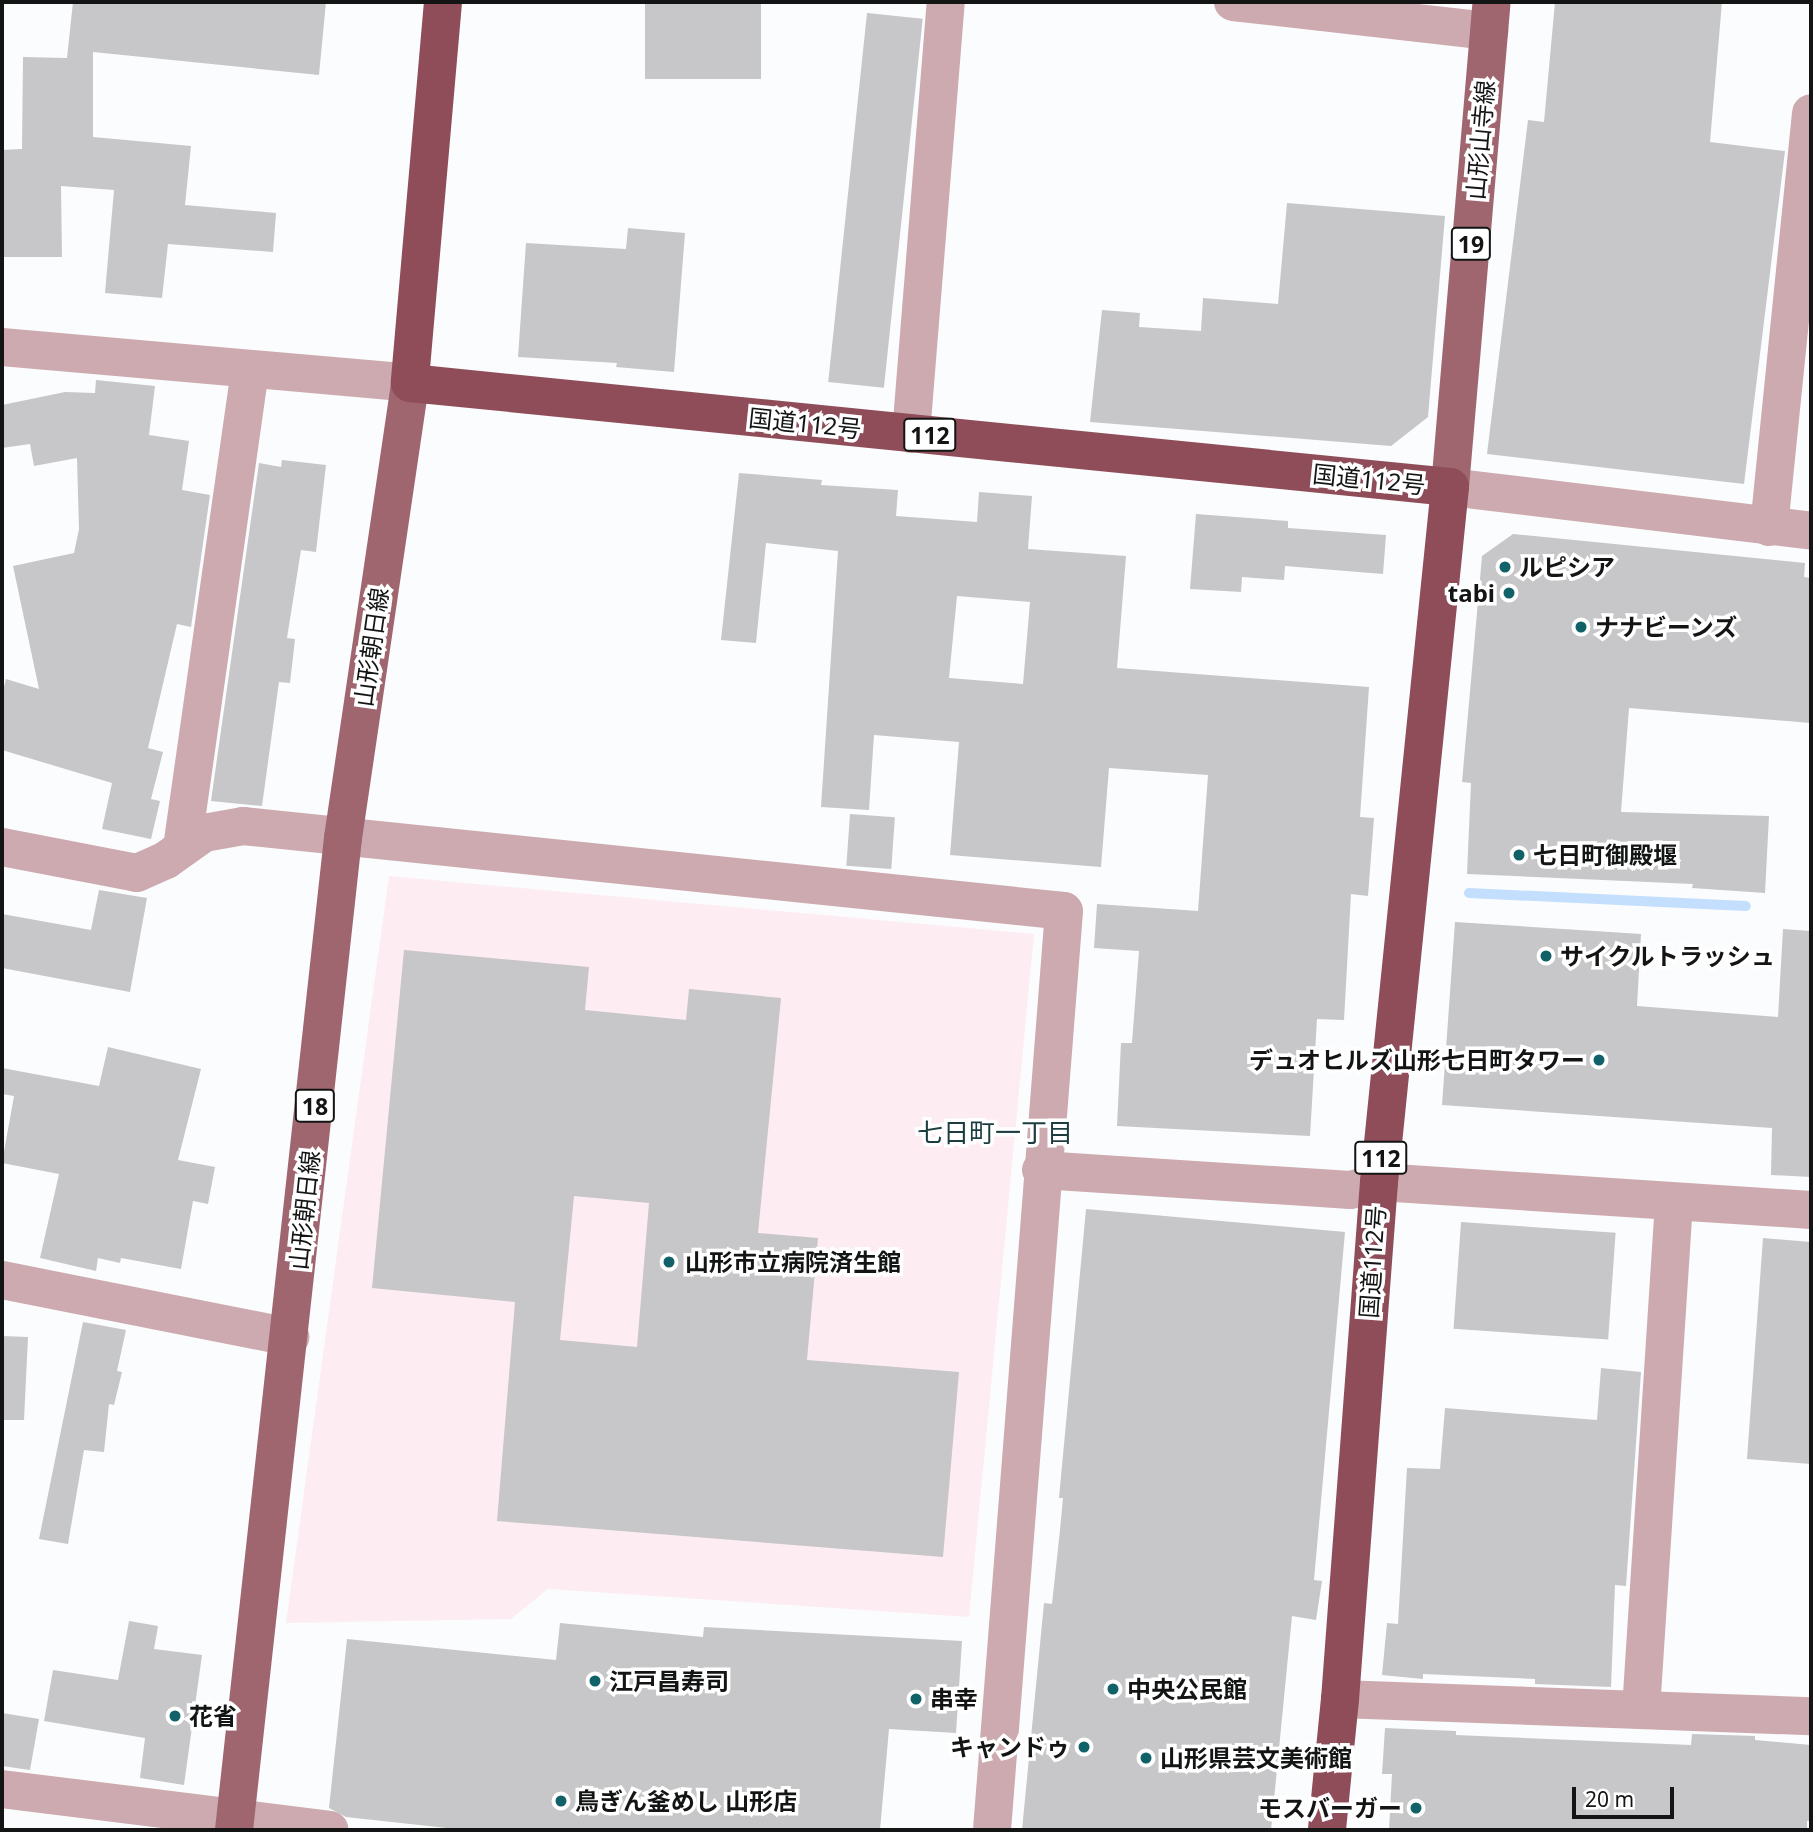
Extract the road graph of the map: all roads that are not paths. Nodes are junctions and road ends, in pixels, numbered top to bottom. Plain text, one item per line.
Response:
1 (443, 2) edge
2 (946, 2) edge
3 (1233, 2) edge
4 (1490, 16) edge
5 (1811, 113) edge
6 (2, 347) edge
7 (250, 370) junction
8 (410, 383) junction
9 (911, 433) junction
10 (1450, 487) junction
11 (1769, 527) junction
12 (1811, 531) edge
13 (343, 838) junction
14 (2, 847) edge
15 (181, 848) junction
16 (1041, 1170) junction
17 (1379, 1182) junction
18 (1674, 1202) junction
19 (1811, 1210) edge
20 (2, 1280) edge
21 (290, 1337) junction
22 (1340, 1699) junction
23 (1640, 1710) junction
24 (1811, 1716) edge
25 (2, 1789) edge
26 (235, 1824) edge
27 (329, 1830) edge
28 (992, 1830) edge
29 (1327, 1830) edge

1 - 8 highway
2 - 9 street
3 - 4 street
4 - 10 main road, 山形山寺線 / 19
5 - 11 street
6 - 7 street
7 - 8 street
7 - 15 street
8 - 9 highway, 国道112号 / 112
8 - 13 main road, 山形朝日線 / 18
9 - 10 highway, 国道112号 / 112
10 - 11 street
10 - 17 highway, 国道112号 / 112
11 - 12 street
13 - 15 street
13 - 16 street
13 - 21 main road, 山形朝日線 / 18
14 - 15 street
16 - 17 street
16 - 28 street
17 - 18 street
17 - 22 highway, 国道112号 / 112
18 - 19 street
18 - 23 street
20 - 21 street
21 - 26 main road, 山形朝日線 / 18
22 - 23 street
22 - 29 highway, 国道112号 / 112
23 - 24 street
25 - 26 street
26 - 27 street

